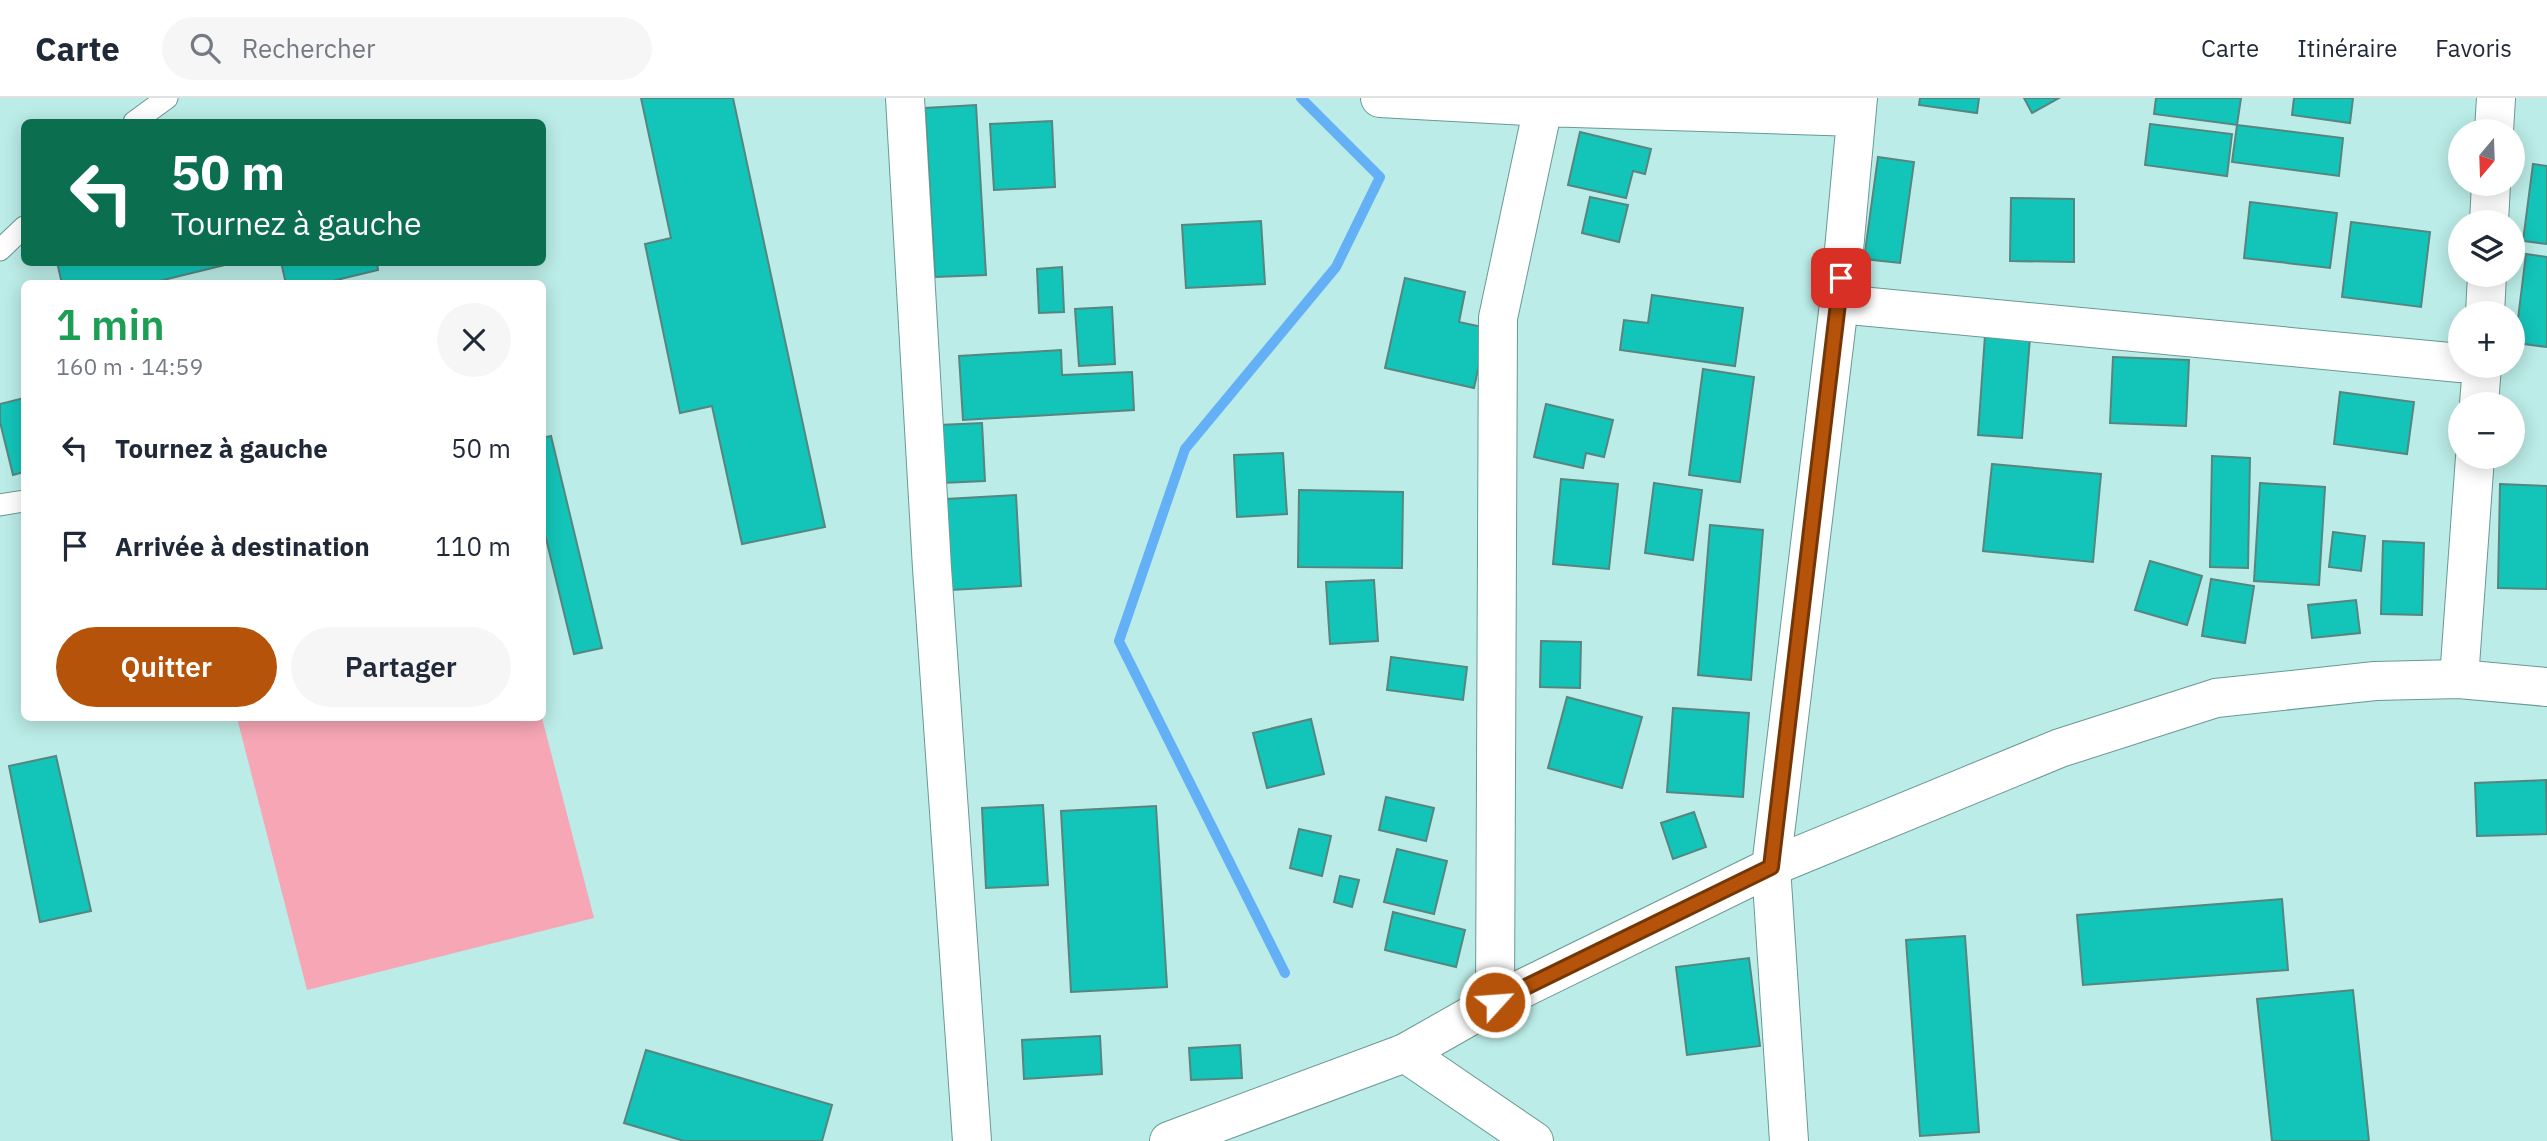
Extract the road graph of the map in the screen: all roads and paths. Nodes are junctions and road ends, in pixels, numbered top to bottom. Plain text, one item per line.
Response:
1 (167, 98) edge
2 (905, 98) edge
3 (1380, 98) edge
4 (2496, 98) edge
5 (1442, 99) edge
6 (1542, 107) junction
7 (1857, 108) edge
8 (138, 119) edge
9 (2495, 119) edge
10 (21, 230) edge
11 (0, 250) edge
12 (1839, 304) junction
13 (2448, 362) edge
14 (2474, 469) edge
15 (21, 502) edge
16 (0, 505) edge
17 (2459, 679) junction
18 (2547, 687) edge
19 (1771, 867) junction
20 (1495, 1002) junction
21 (1405, 1053) junction
22 (972, 1141) edge
23 (1168, 1141) edge
24 (1534, 1141) edge
25 (1789, 1141) edge

1 - 8 lane
2 - 22 street
3 - 5 street
4 - 9 street
5 - 6 street
6 - 7 street
6 - 20 street
7 - 12 street
10 - 11 lane
12 - 13 street
12 - 19 street
14 - 17 street
15 - 16 lane
17 - 18 street
17 - 19 street
19 - 20 street
19 - 25 street
20 - 21 street
21 - 23 street
21 - 24 street

